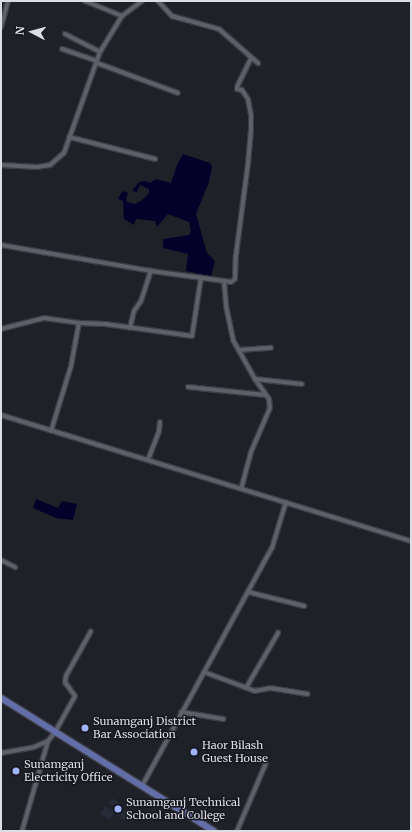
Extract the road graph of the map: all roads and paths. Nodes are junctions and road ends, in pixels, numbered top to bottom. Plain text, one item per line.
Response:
1 (8, 1) edge
2 (85, 1) edge
3 (142, 1) edge
4 (158, 1) edge
5 (122, 16) junction
6 (1, 27) edge
7 (65, 34) dead end
8 (62, 49) dead end
9 (100, 52) junction
10 (252, 58) junction
11 (96, 62) junction
12 (258, 63) dead end
13 (178, 93) dead end
14 (69, 137) junction
15 (155, 159) dead end
16 (1, 165) edge
17 (1, 245) edge
18 (152, 271) junction
19 (200, 278) junction
20 (224, 281) junction
21 (79, 323) junction
22 (130, 328) junction
23 (1, 329) edge
24 (270, 348) dead end
25 (239, 350) junction
26 (255, 379) junction
27 (302, 384) dead end
28 (188, 387) dead end
29 (266, 395) junction
30 (1, 415) edge
31 (160, 422) dead end
32 (51, 431) junction
33 (148, 460) junction
34 (241, 489) junction
35 (286, 502) junction
36 (411, 541) edge
37 (1, 560) edge
38 (15, 567) dead end
39 (248, 592) junction
40 (304, 606) dead end
41 (91, 631) dead end
42 (278, 633) dead end
43 (204, 672) junction
44 (246, 688) junction
45 (308, 694) dead end
46 (1, 698) edge
47 (181, 712) junction
48 (223, 719) dead end
49 (55, 732) junction
50 (48, 741) junction
51 (1, 753) edge
52 (266, 763) dead end
53 (142, 786) junction
54 (22, 831) edge
55 (214, 831) edge
56 (236, 831) edge

1 - 6 street
2 - 5 street
3 - 5 street
4 - 10 street
5 - 9 street
7 - 9 street
8 - 11 street
9 - 11 street
10 - 12 street
10 - 20 street
11 - 13 street
11 - 14 street
14 - 15 street
14 - 16 street
17 - 18 street
18 - 19 street
18 - 22 street
19 - 20 street
19 - 22 street
20 - 25 street
21 - 22 street
21 - 23 street
21 - 32 street
24 - 25 street
25 - 26 street
26 - 27 street
26 - 29 street
28 - 29 street
29 - 34 street
30 - 32 street
31 - 33 street
32 - 33 street
33 - 34 street
34 - 35 street
35 - 36 street
35 - 39 street
37 - 38 street
39 - 40 street
39 - 43 street
41 - 49 street
42 - 44 street
43 - 44 street
43 - 47 street
44 - 45 street
46 - 49 main road
47 - 48 street
47 - 53 street
49 - 50 street
49 - 53 main road
50 - 51 street
50 - 54 street
52 - 56 street
53 - 55 main road

